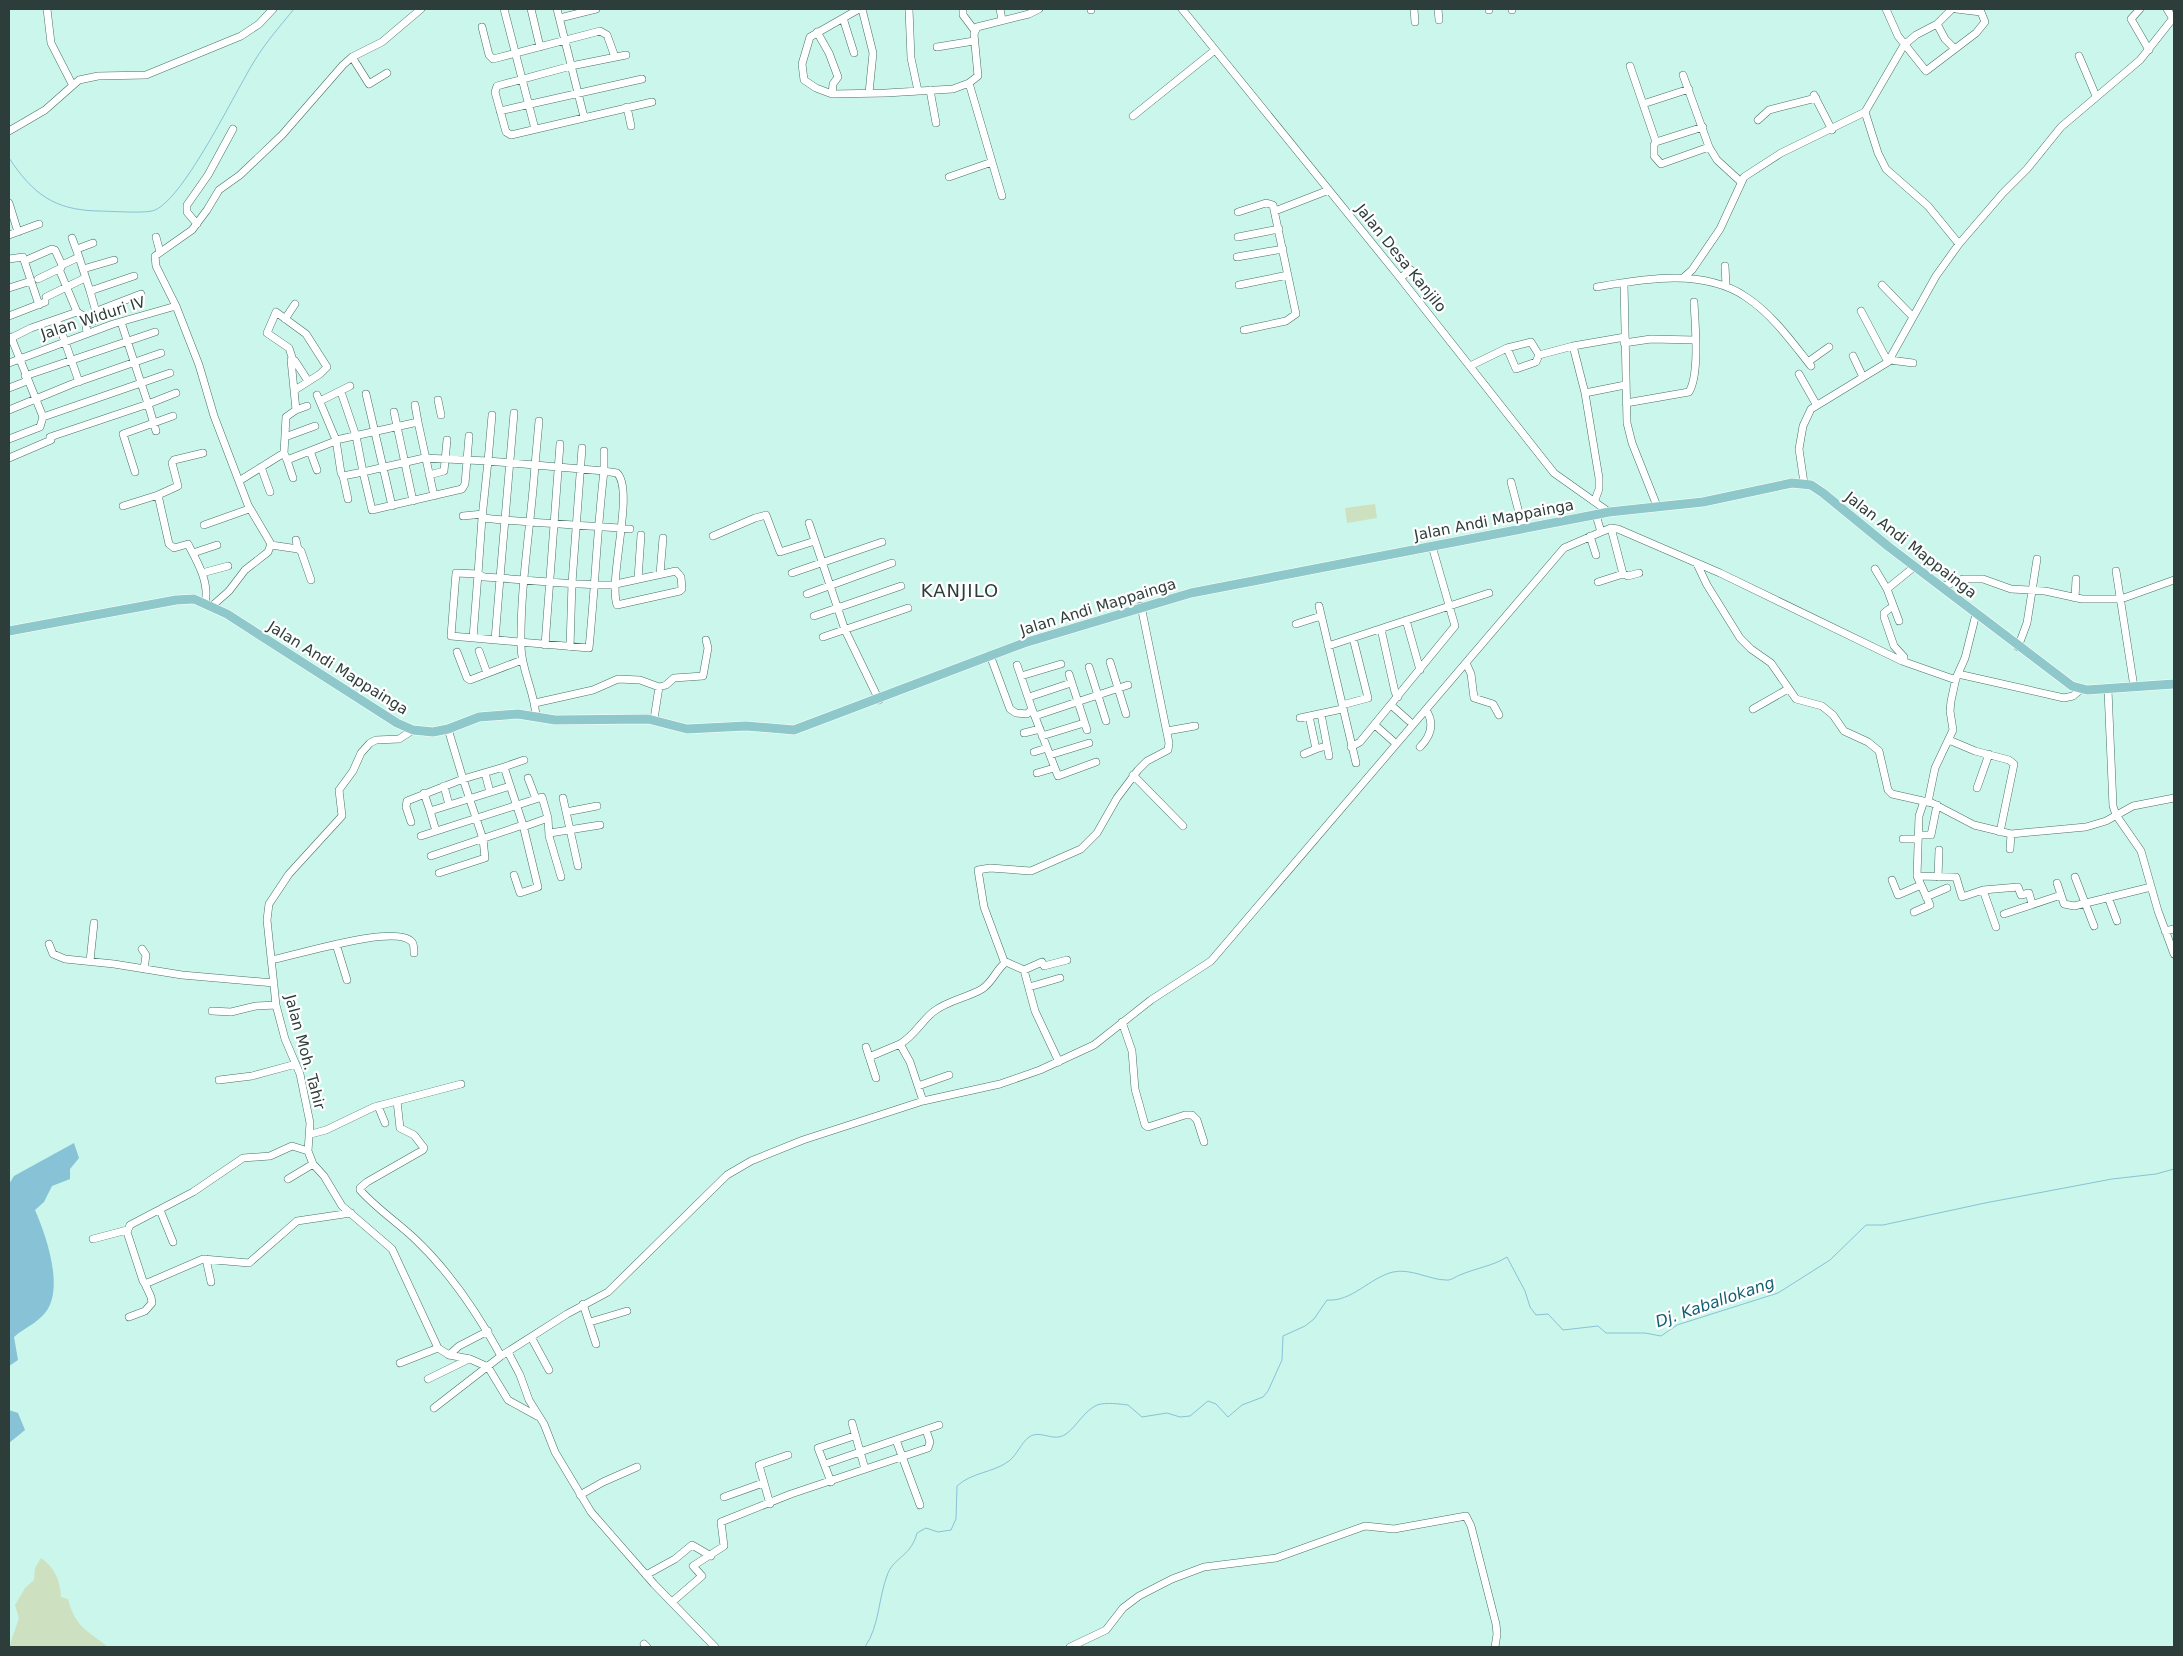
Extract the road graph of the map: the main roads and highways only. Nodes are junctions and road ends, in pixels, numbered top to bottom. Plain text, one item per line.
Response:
1 (9, 631) edge
2 (2174, 684) edge

1 - 2 main road, Jalan Andi Mappainga

